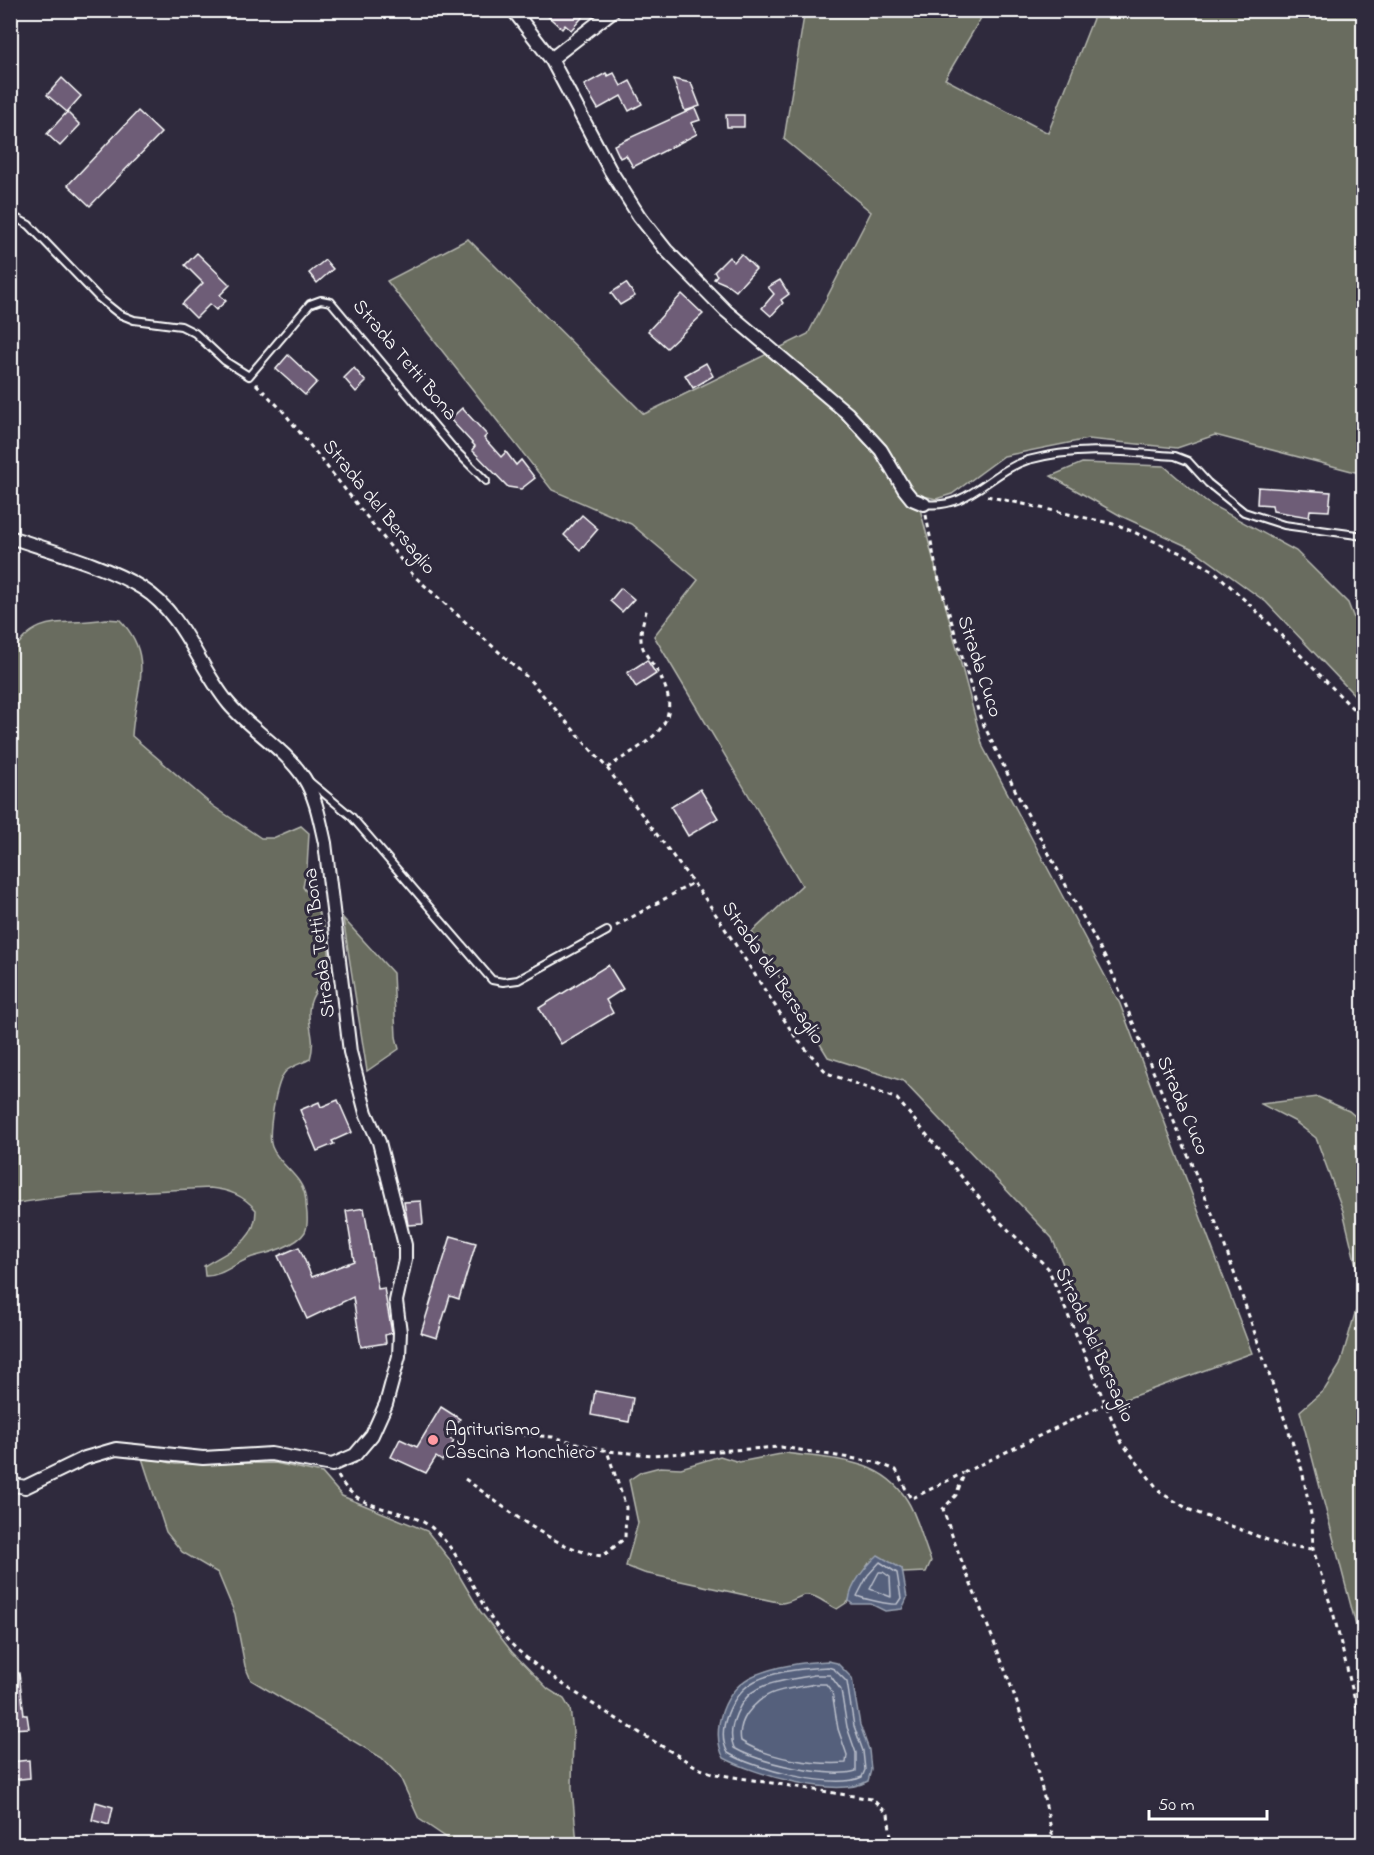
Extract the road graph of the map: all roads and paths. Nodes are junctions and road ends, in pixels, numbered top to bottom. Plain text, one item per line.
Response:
1 (513, 10) edge
2 (614, 10) edge
3 (551, 59) junction
4 (10, 215) edge
5 (249, 376) junction
6 (486, 481) dead end
7 (970, 494) junction
8 (924, 504) junction
9 (1364, 536) edge
10 (10, 537) edge
11 (647, 607) dead end
12 (1364, 720) edge
13 (607, 768) junction
14 (303, 777) junction
15 (693, 883) junction
16 (607, 931) joint
17 (1106, 1404) junction
18 (486, 1432) dead end
19 (607, 1451) junction
20 (332, 1465) junction
21 (965, 1472) junction
22 (465, 1479) dead end
23 (10, 1484) edge
24 (1312, 1549) junction
25 (1364, 1737) edge
26 (892, 1845) edge
27 (1054, 1845) edge

1 - 3 street
2 - 3 street
3 - 8 street
4 - 5 lane
5 - 6 lane, Strada Tetti Bona
5 - 13 path, Strada del Bersaglio
7 - 8 lane
7 - 9 lane
7 - 12 path
8 - 24 path, Strada Cuco
10 - 14 street, Strada Tetti Bona
11 - 13 path
13 - 15 path, Strada del Bersaglio
14 - 16 lane
14 - 20 street, Strada Tetti Bona
15 - 16 path
15 - 17 path, Strada del Bersaglio
17 - 21 path
17 - 24 path, Strada del Bersaglio
18 - 19 path
19 - 21 path
19 - 22 path
20 - 23 street
20 - 26 path
21 - 27 path
24 - 25 path, Strada Cuco

